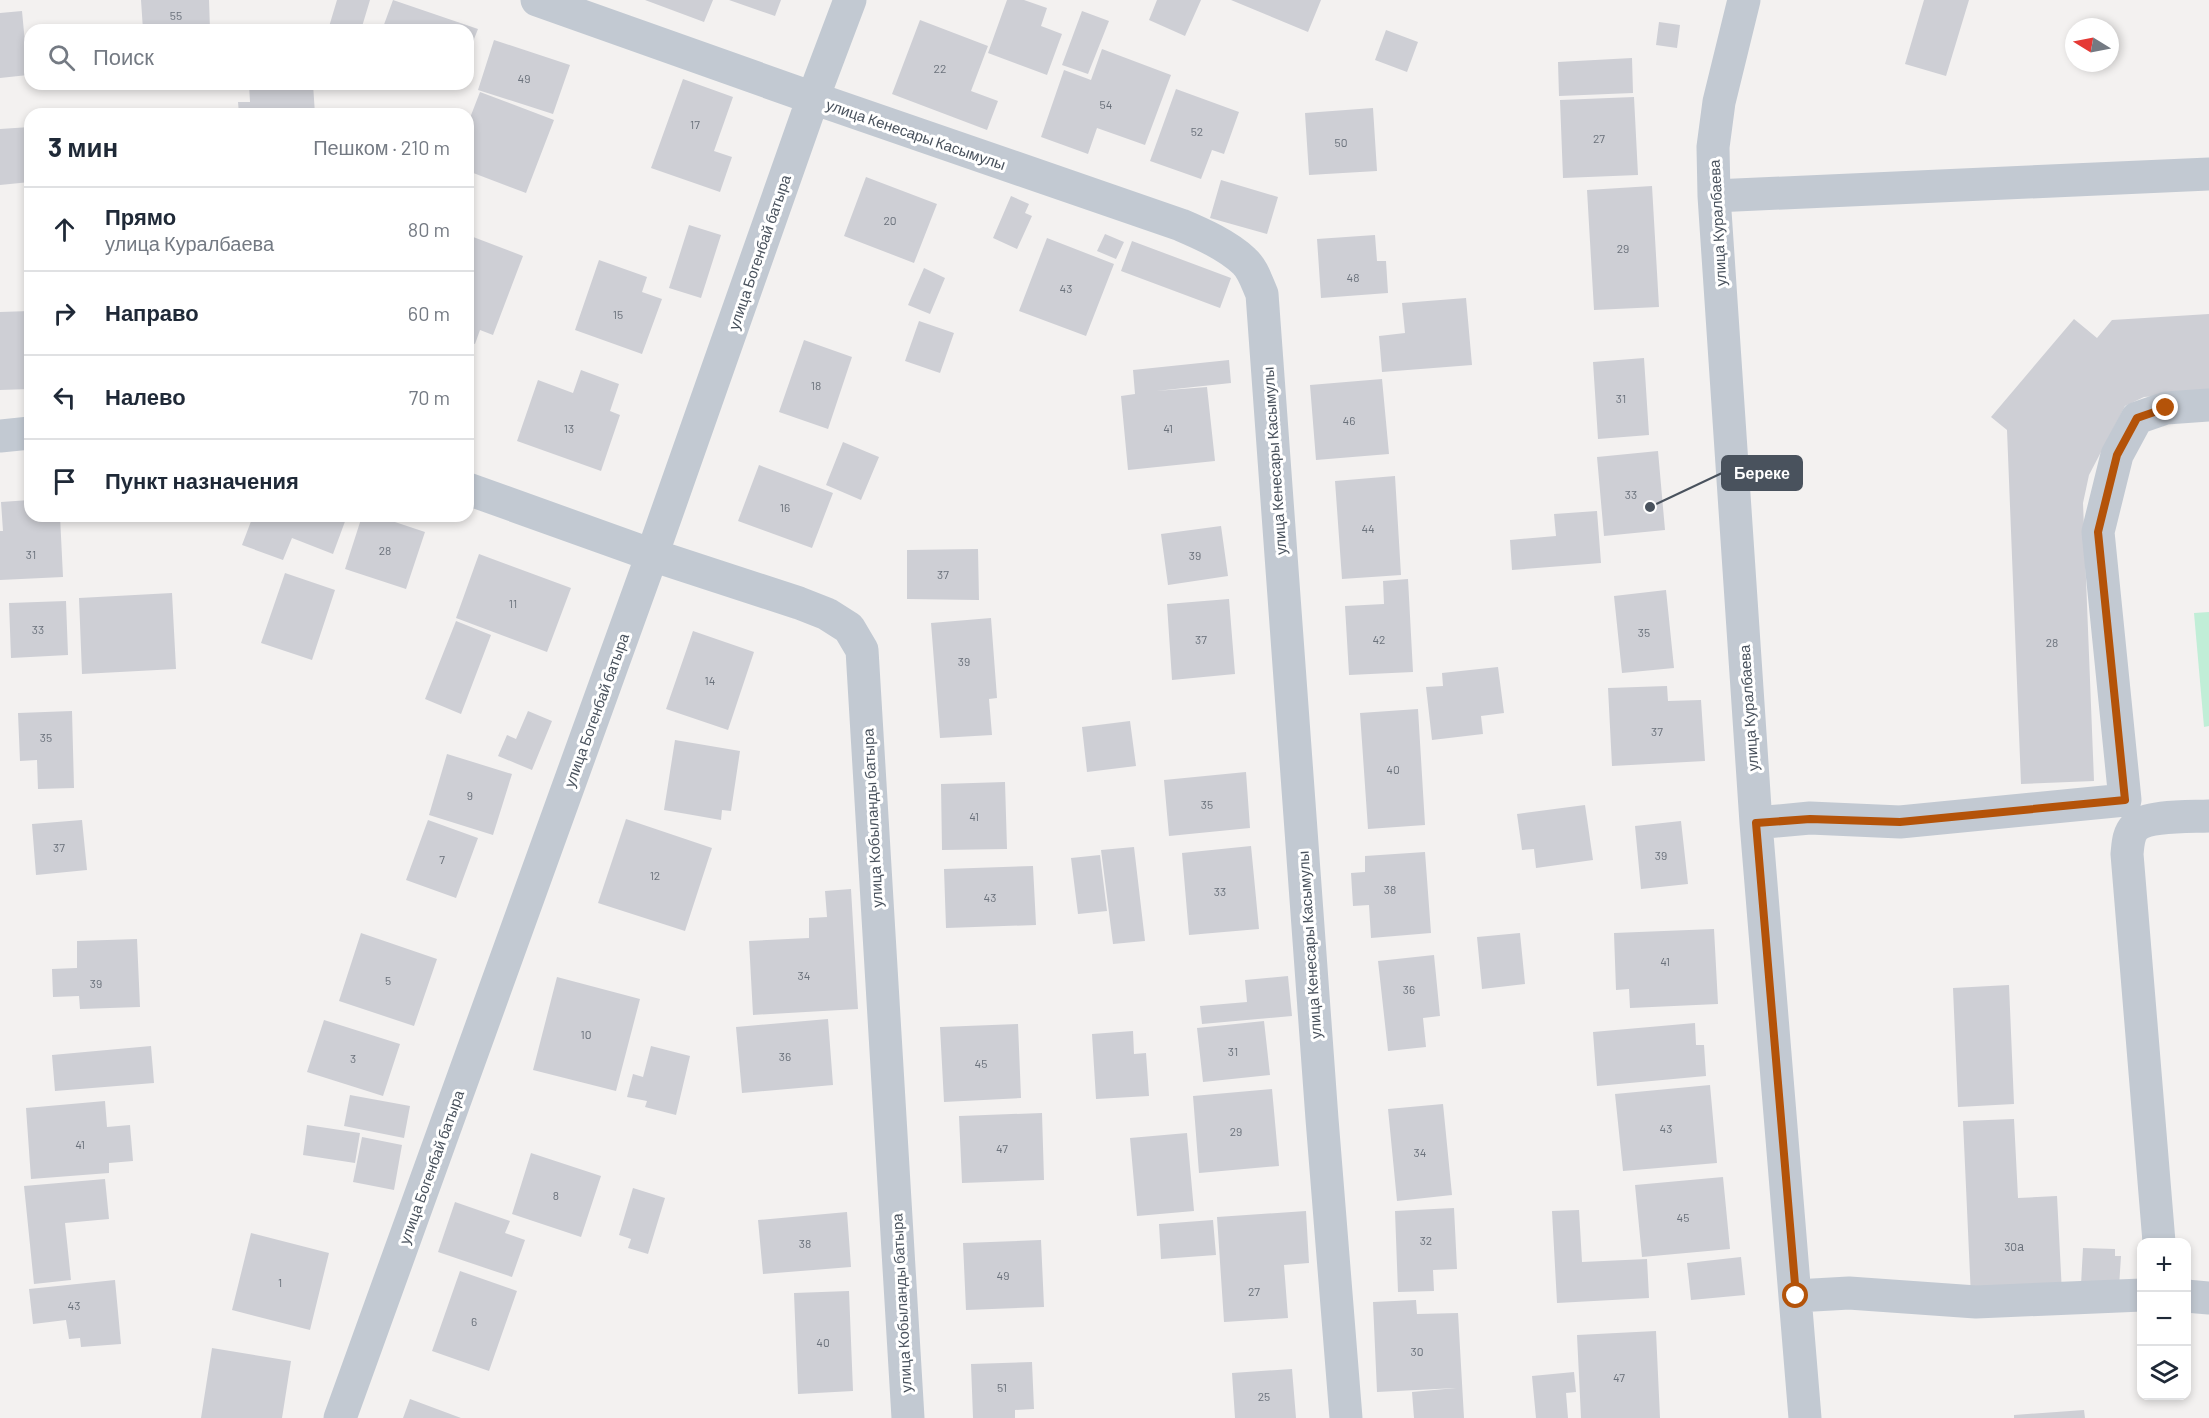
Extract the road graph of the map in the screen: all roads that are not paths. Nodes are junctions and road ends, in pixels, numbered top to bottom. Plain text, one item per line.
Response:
1 (537, 0) edge
2 (850, 0) edge
3 (1744, 0) edge
4 (813, 98) junction
5 (2209, 174) edge
6 (1714, 196) junction
7 (2209, 405) edge
8 (24, 434) edge
9 (0, 436) edge
10 (474, 491) edge
11 (652, 555) junction
12 (2209, 816) edge
13 (1756, 823) junction
14 (2159, 1238) edge
15 (2137, 1295) edge
16 (1796, 1296) junction
17 (2191, 1296) edge
18 (2209, 1298) edge
19 (340, 1418) edge
20 (908, 1418) edge
21 (1346, 1418) edge
22 (1805, 1418) edge

1 - 4 street, улица Кенесары Касымулы
2 - 4 street, улица Богенбай батыра
3 - 6 street, улица Куралбаева
4 - 11 street, улица Богенбай батыра
4 - 21 street, улица Кенесары Касымулы
5 - 6 street
6 - 13 street, улица Куралбаева
7 - 13 street
8 - 9 street
10 - 11 street, улица Кобыланды батыра
11 - 19 street, улица Богенбай батыра
11 - 20 street, улица Кобыланды батыра
12 - 14 street
13 - 16 street, улица Куралбаева
15 - 16 street
16 - 22 street, улица Куралбаева
17 - 18 street

